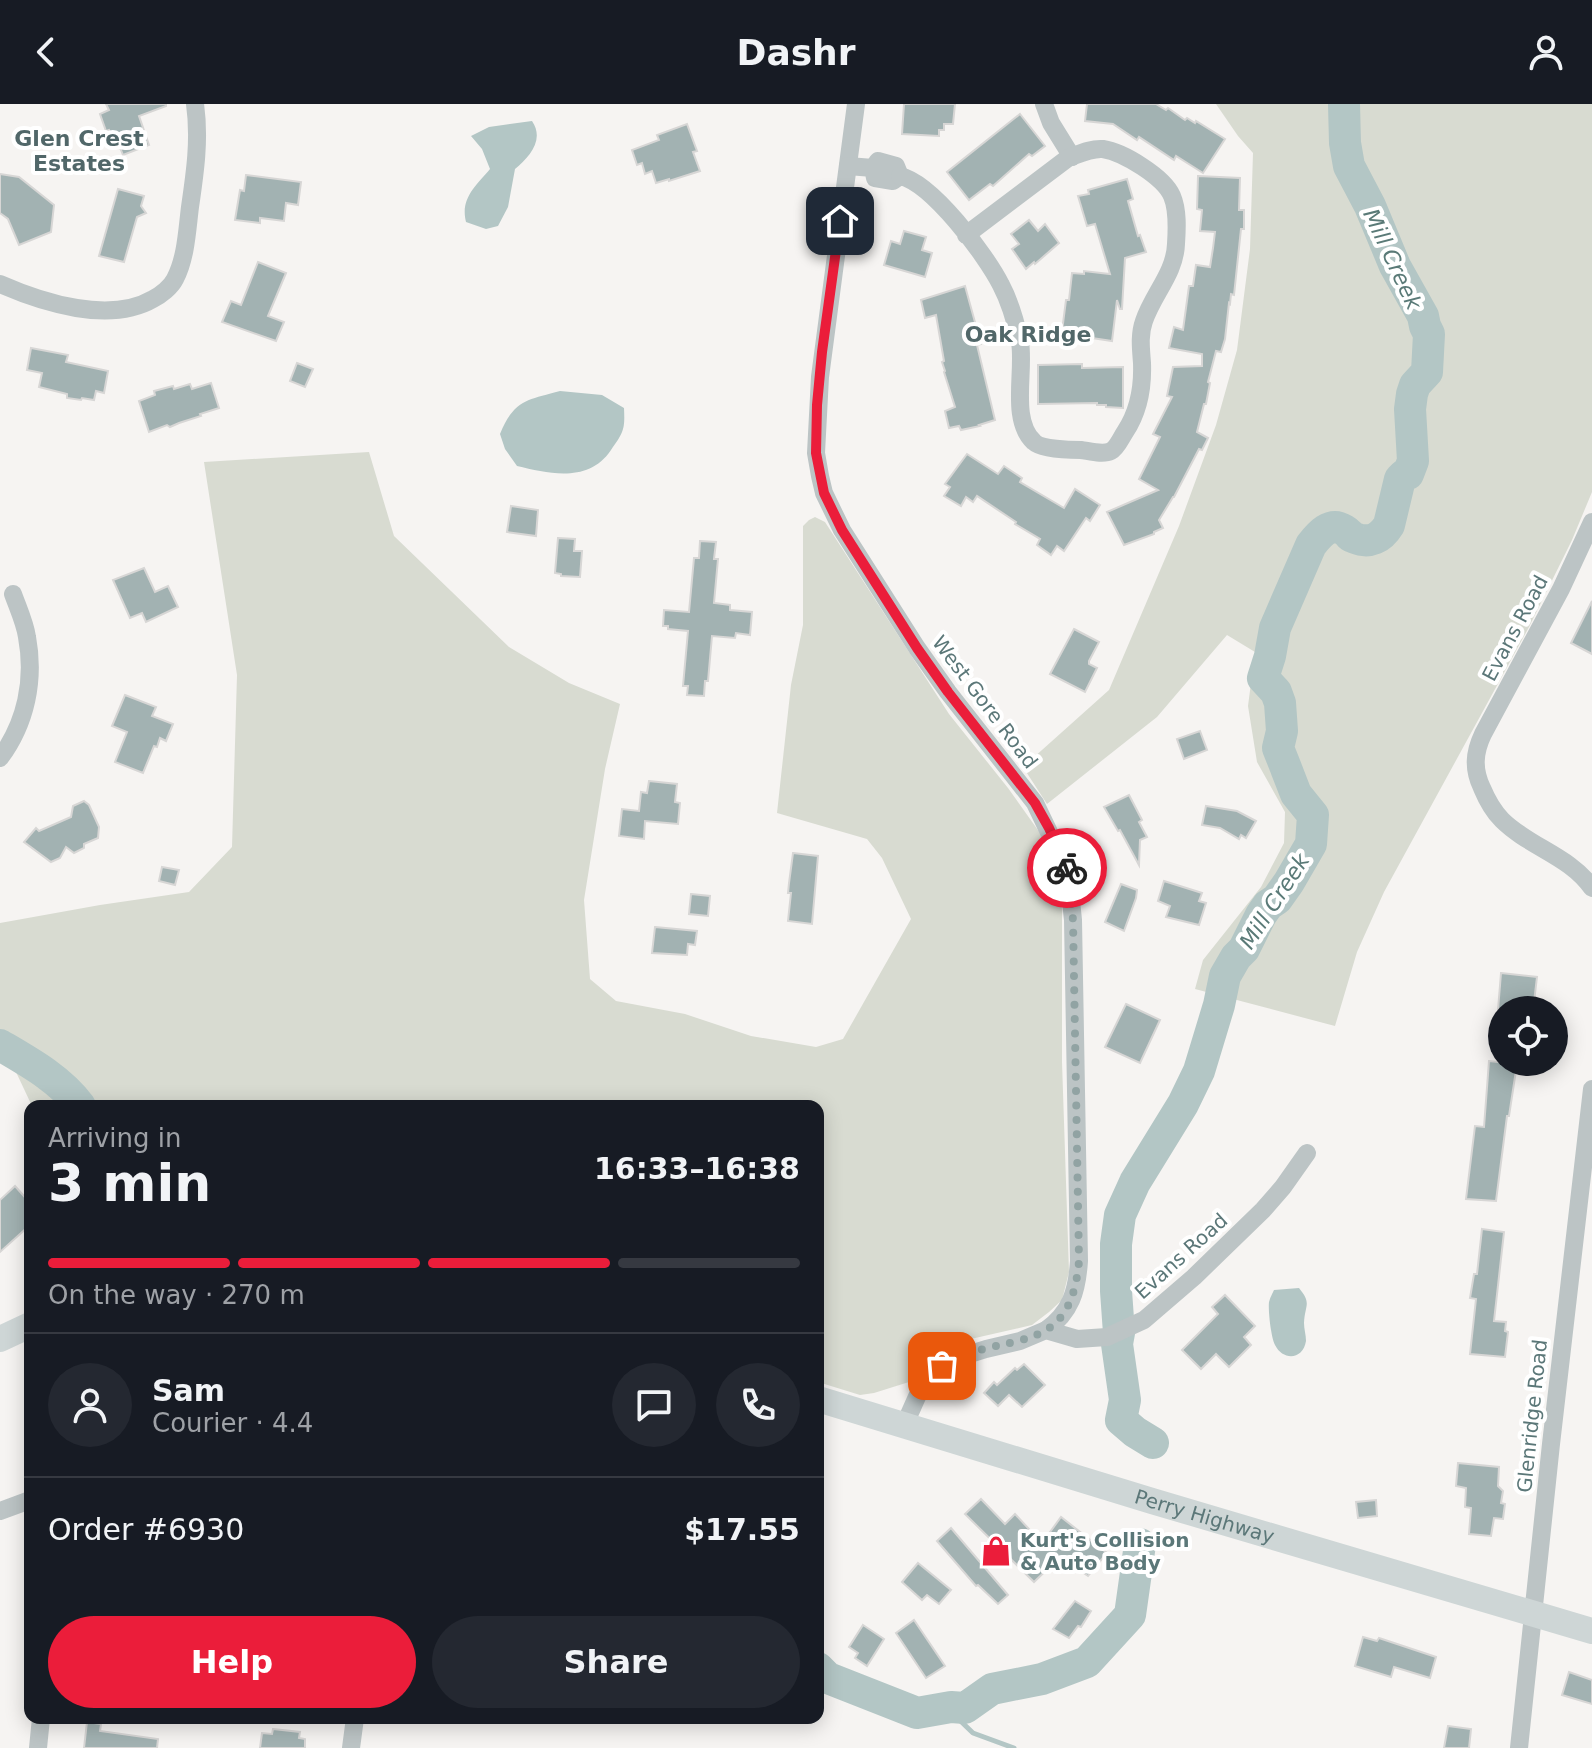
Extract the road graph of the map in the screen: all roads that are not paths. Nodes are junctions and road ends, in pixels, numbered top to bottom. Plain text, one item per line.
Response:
1 (195, 104) edge
2 (856, 104) edge
3 (1044, 104) edge
4 (1072, 157) junction
5 (848, 166) junction
6 (966, 235) junction
7 (0, 284) edge
8 (1592, 522) edge
9 (13, 594) dead end
10 (0, 758) edge
11 (1592, 888) edge
12 (1592, 1089) edge
13 (1590, 1118) edge
14 (1307, 1153) dead end
15 (24, 1328) edge
16 (1046, 1330) junction
17 (0, 1339) edge
18 (824, 1401) edge
19 (904, 1426) junction
20 (24, 1502) edge
21 (0, 1511) edge
22 (1534, 1615) junction
23 (1592, 1631) edge
24 (40, 1724) edge
25 (354, 1724) edge
26 (38, 1748) edge
27 (351, 1748) edge
28 (1519, 1748) edge

1 - 7 street
2 - 5 street, West Gore Road
3 - 4 street
4 - 6 street
4 - 6 street
5 - 6 street
5 - 16 street, West Gore Road
8 - 11 street, Evans Road
9 - 10 street
12 - 13 street, Glenridge Road
13 - 22 street, Glenridge Road
14 - 16 street, Evans Road
15 - 17 main road
16 - 19 street
18 - 19 main road, Perry Highway
19 - 22 main road, Perry Highway
20 - 21 street
22 - 23 main road, Perry Highway
22 - 28 street, Glenridge Road
24 - 26 street
25 - 27 street

